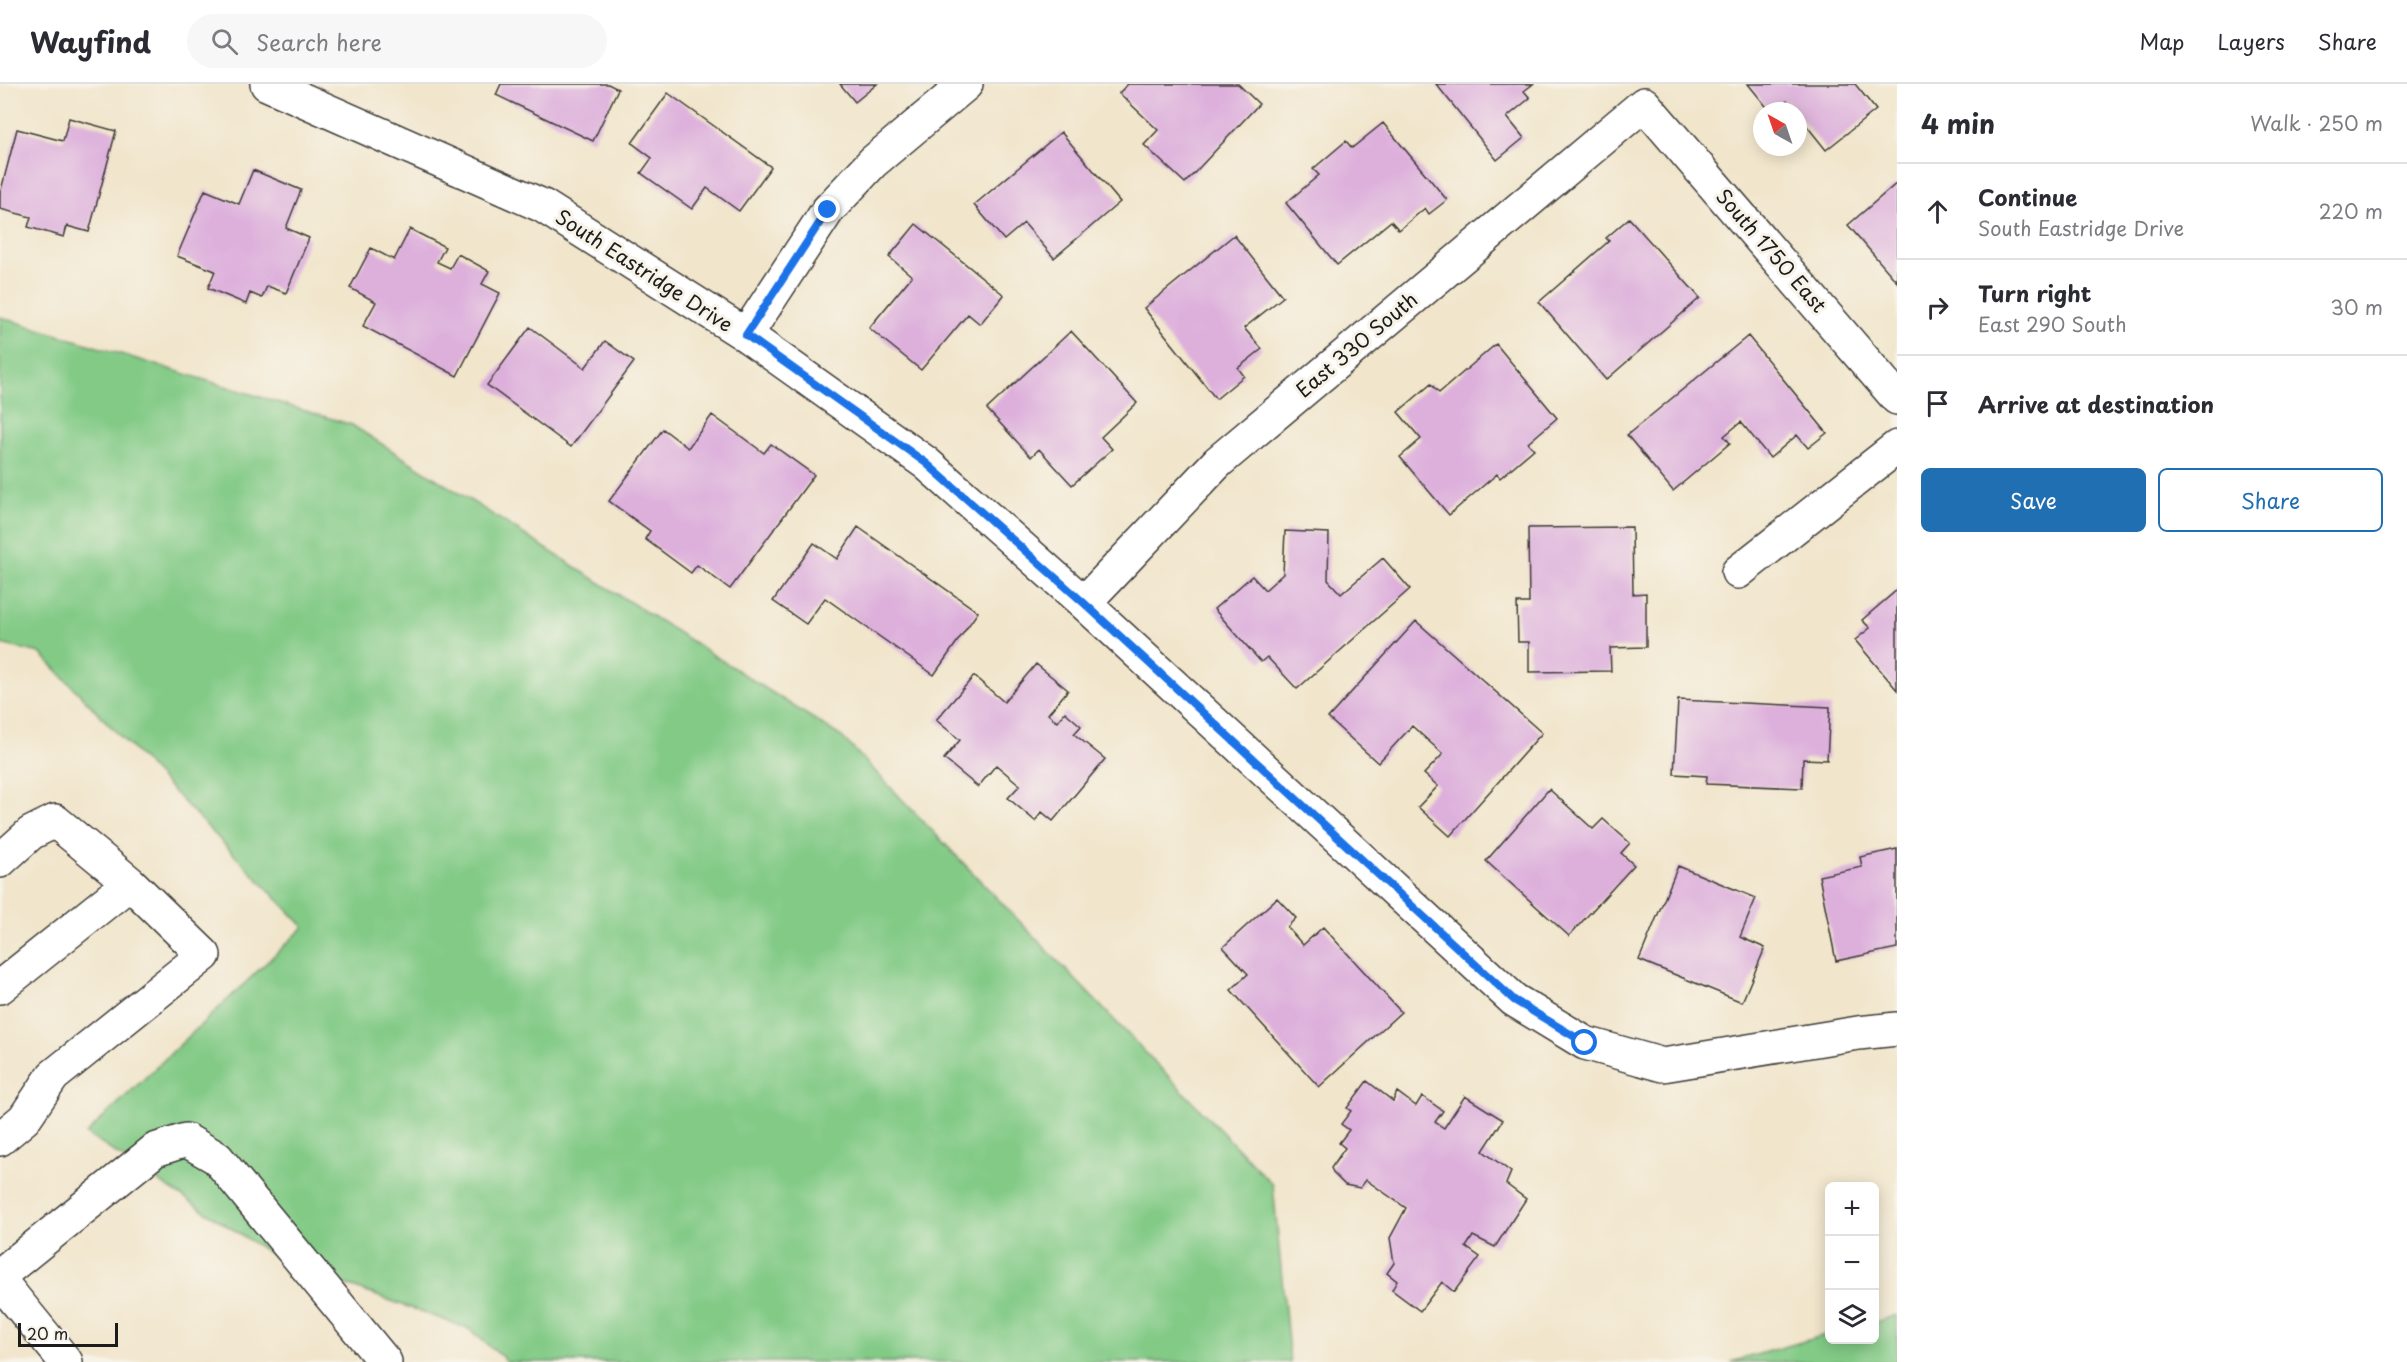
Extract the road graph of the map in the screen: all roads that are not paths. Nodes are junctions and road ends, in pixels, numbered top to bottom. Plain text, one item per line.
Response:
1 (267, 84) edge
2 (966, 84) edge
3 (1644, 104) joint
4 (746, 335) junction
5 (1897, 398) edge
6 (1897, 447) edge
7 (1738, 572) dead end
8 (1084, 603) junction
9 (0, 861) edge
10 (130, 883) junction
11 (0, 987) edge
12 (1897, 1029) edge
13 (1, 1135) edge
14 (0, 1275) edge
15 (0, 1281) edge
16 (66, 1362) edge
17 (385, 1362) edge

1 - 4 street, South Eastridge Drive
2 - 4 street
3 - 5 street, South 1750 East
3 - 8 street, East 330 South
4 - 8 street, South Eastridge Drive
6 - 7 street
8 - 12 street, South Eastridge Drive
9 - 10 street
10 - 11 street
10 - 13 street
14 - 17 street
15 - 16 street

